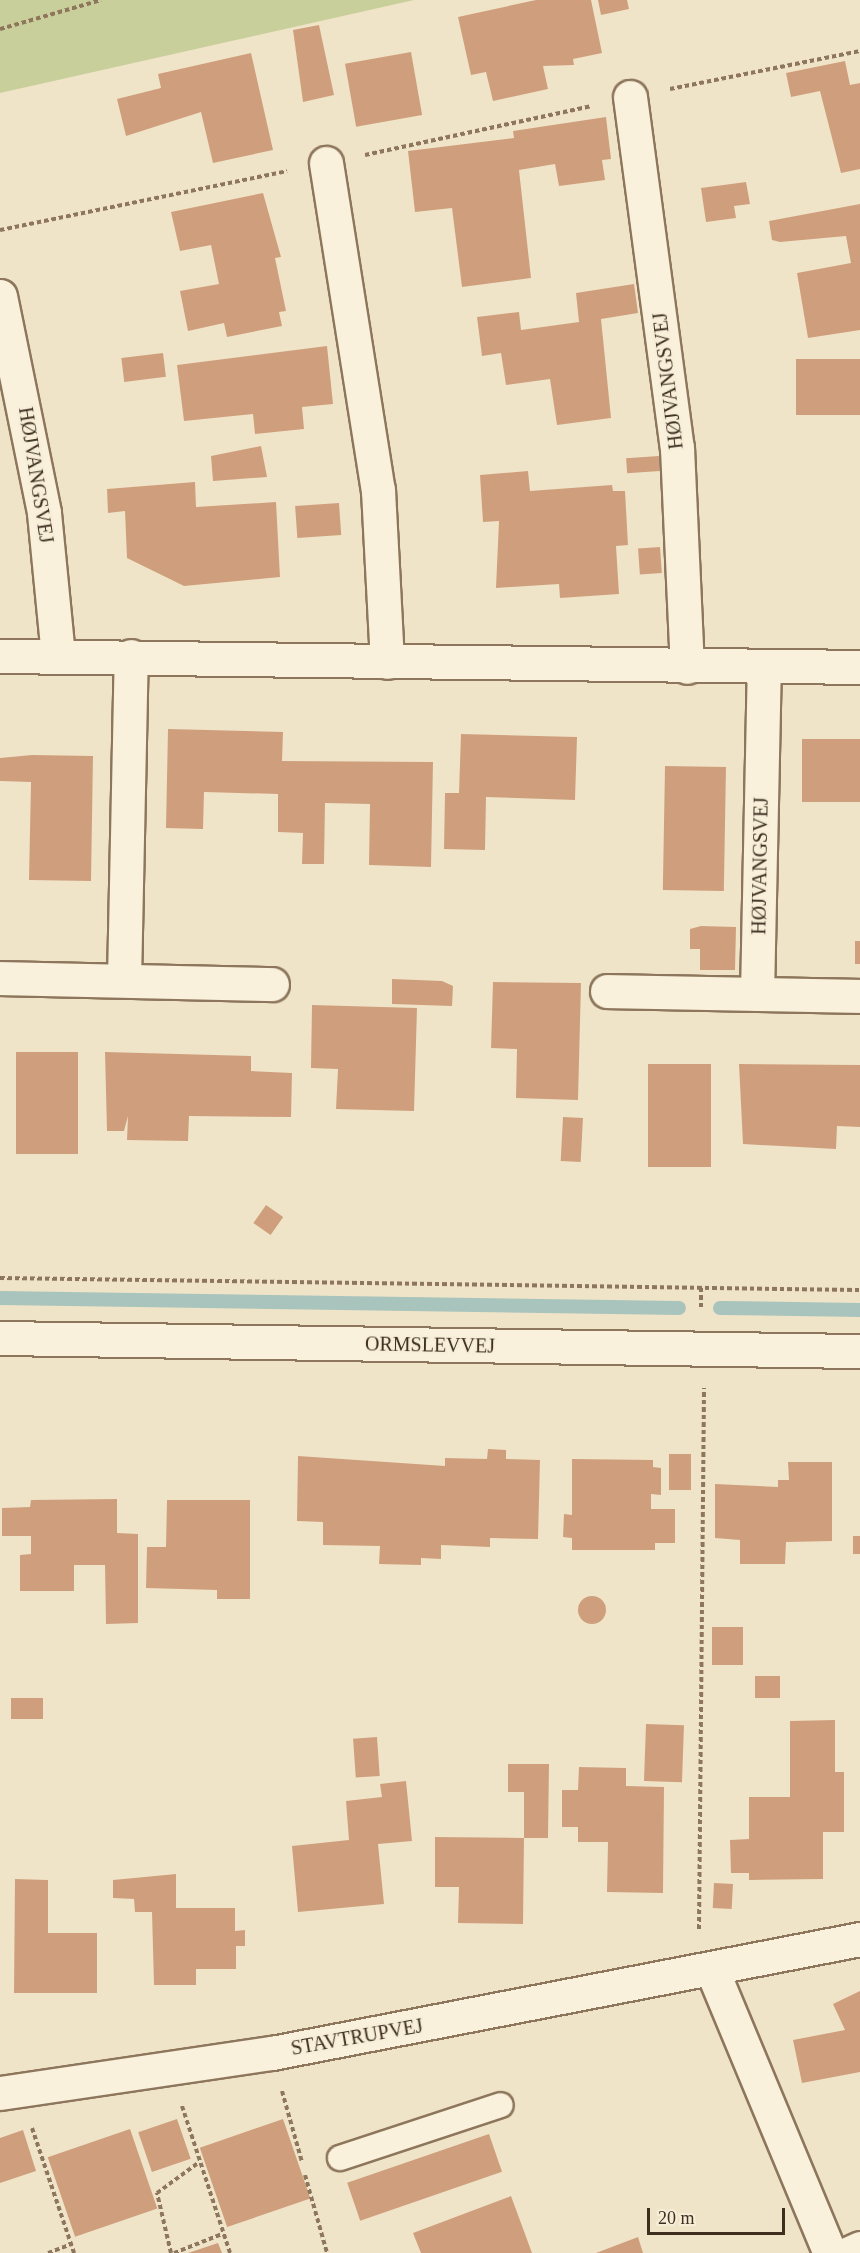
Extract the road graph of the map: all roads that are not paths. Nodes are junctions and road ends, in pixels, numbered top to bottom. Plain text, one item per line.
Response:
1 (630, 97) road end
2 (326, 163) road end
3 (0, 296) edge
4 (0, 656) edge
5 (58, 656) junction
6 (131, 656) junction
7 (387, 662) junction
8 (764, 666) junction
9 (687, 667) junction
10 (860, 667) edge
11 (0, 978) edge
12 (124, 980) junction
13 (272, 984) dead end
14 (607, 991) dead end
15 (757, 994) junction
16 (860, 996) edge
17 (0, 1338) edge
18 (860, 1352) edge
19 (860, 1940) edge
20 (712, 1970) junction
21 (10, 2091) edge
22 (501, 2104) dead end
23 (340, 2158) dead end
24 (860, 2248) edge
25 (830, 2253) edge
26 (849, 2253) edge

1 - 9 street, HØJVANGSVEJ
2 - 7 street
3 - 5 street, HØJVANGSVEJ
4 - 5 street
5 - 6 street
6 - 7 street
6 - 12 street
7 - 9 street
8 - 9 street
8 - 10 street
8 - 15 street, HØJVANGSVEJ
11 - 12 street
12 - 13 street
14 - 15 street
15 - 16 street
17 - 18 street, ORMSLEVVEJ
19 - 20 street, STAVTRUPVEJ
20 - 21 street, STAVTRUPVEJ
20 - 25 street
22 - 23 lane
24 - 26 street

